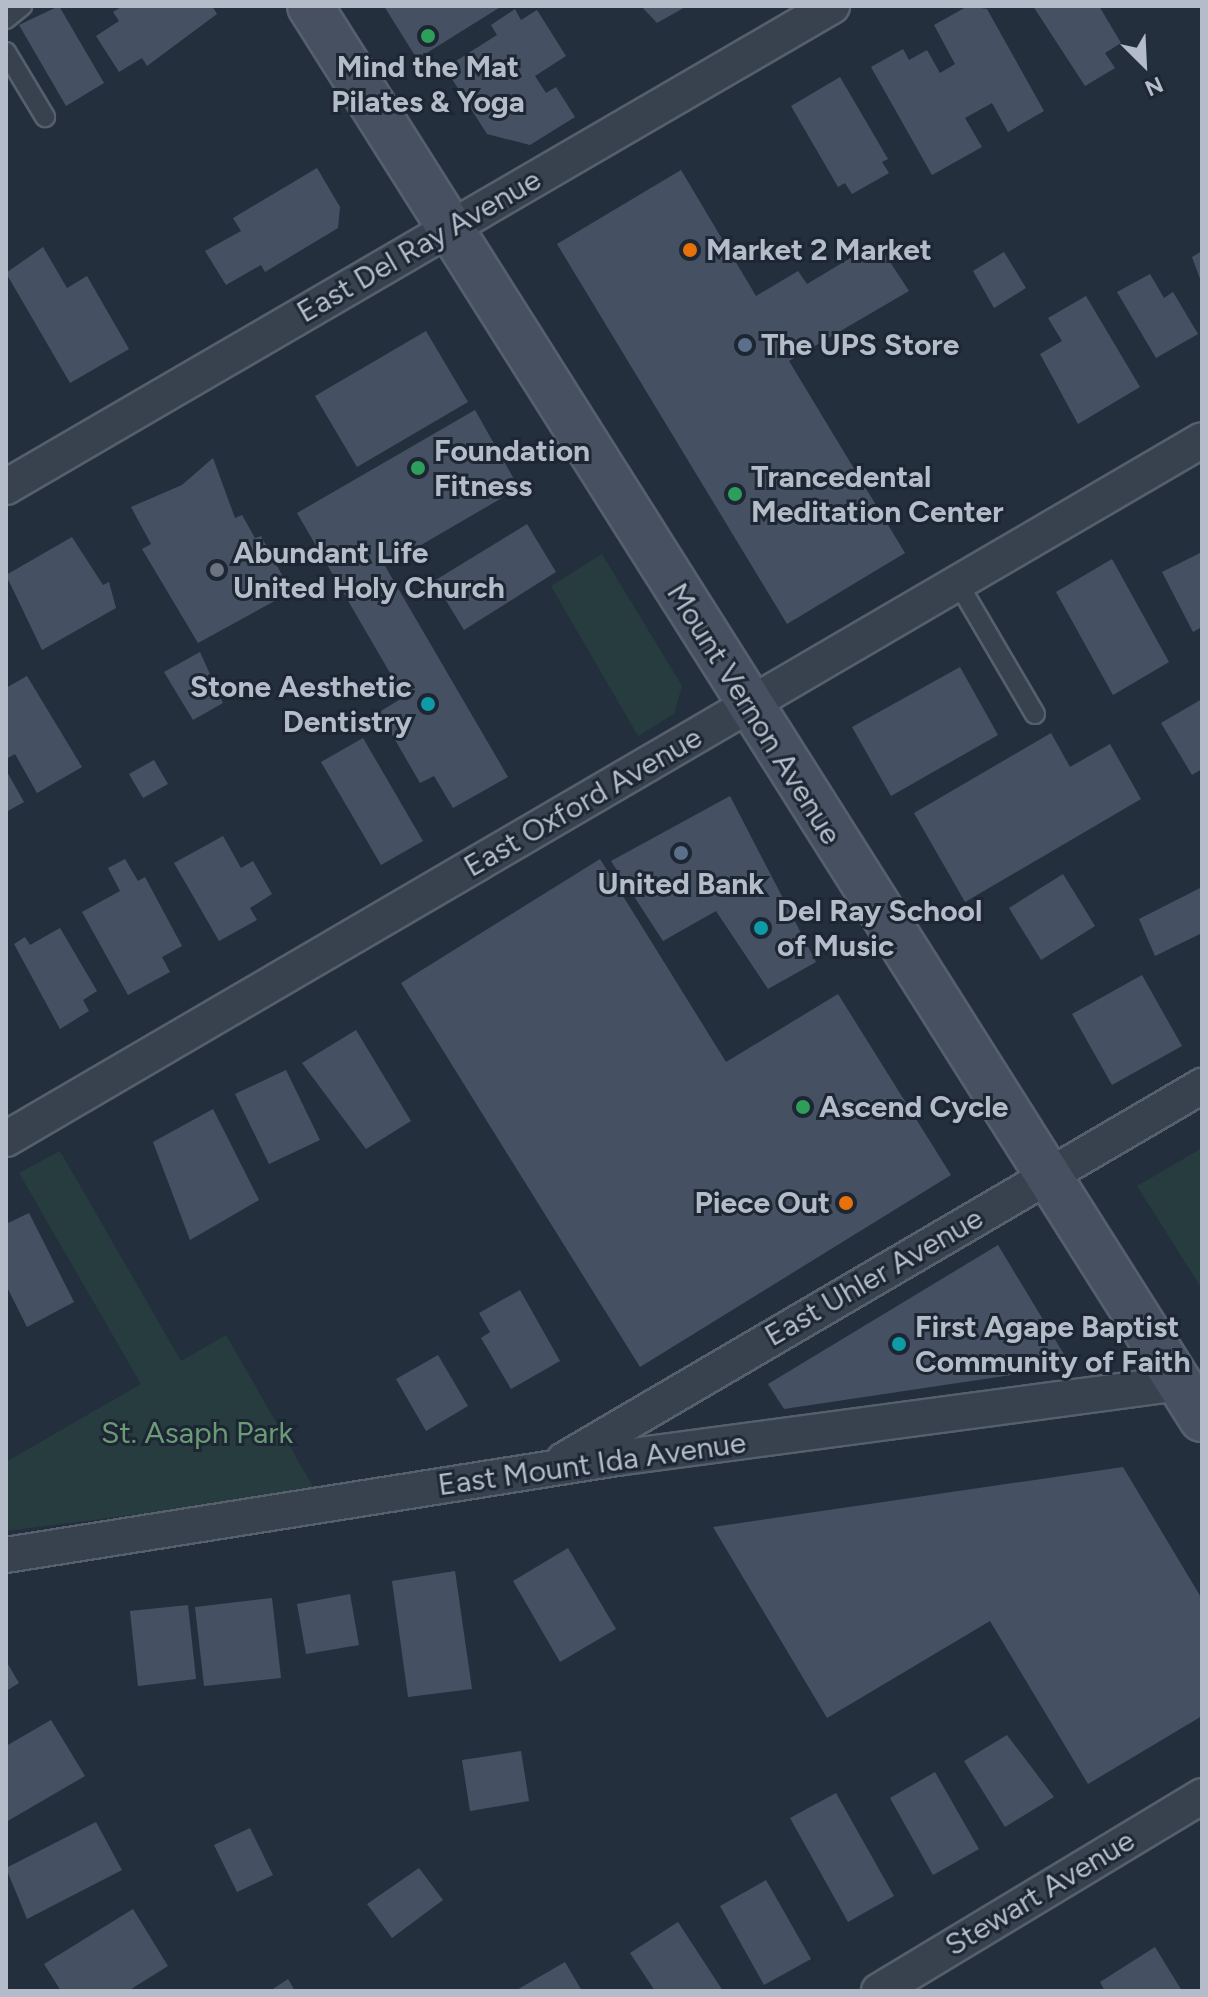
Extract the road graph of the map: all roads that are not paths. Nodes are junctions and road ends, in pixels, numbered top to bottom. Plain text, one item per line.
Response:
1 (22, 6) edge
2 (310, 6) edge
3 (832, 6) edge
4 (6, 19) edge
5 (6, 52) edge
6 (45, 117) dead end
7 (450, 227) junction
8 (1202, 440) edge
9 (6, 487) edge
10 (958, 583) junction
11 (748, 705) junction
12 (1035, 714) dead end
13 (1202, 1086) edge
14 (6, 1139) edge
15 (1046, 1177) junction
16 (1191, 1401) edge
17 (546, 1470) junction
18 (6, 1555) edge
19 (1202, 1796) edge
20 (879, 1991) edge

1 - 4 lane
2 - 7 main road, Mount Vernon Avenue
3 - 7 street, East Del Ray Avenue
5 - 6 lane
7 - 9 street, East Del Ray Avenue
7 - 11 main road, Mount Vernon Avenue
8 - 10 street, East Oxford Avenue
10 - 11 street, East Oxford Avenue
10 - 12 lane
11 - 14 street, East Oxford Avenue
11 - 15 main road, Mount Vernon Avenue
13 - 15 street, East Uhler Avenue
15 - 16 main road, Mount Vernon Avenue
15 - 17 street, East Uhler Avenue
16 - 17 street, East Mount Ida Avenue
17 - 18 street, East Mount Ida Avenue
19 - 20 street, Stewart Avenue

